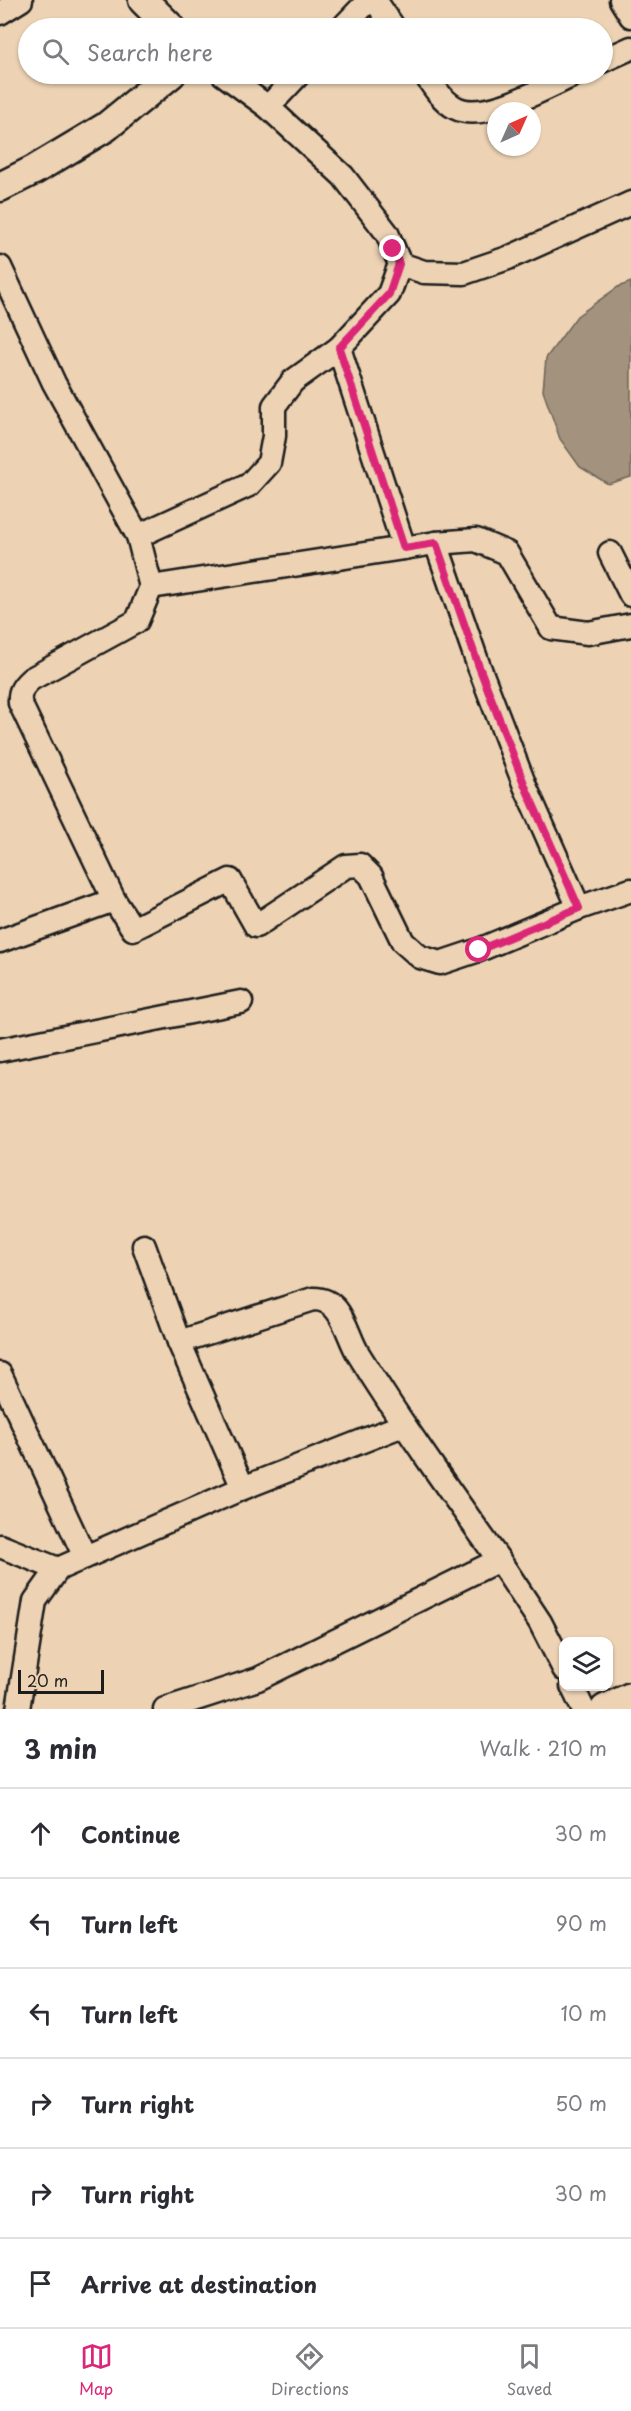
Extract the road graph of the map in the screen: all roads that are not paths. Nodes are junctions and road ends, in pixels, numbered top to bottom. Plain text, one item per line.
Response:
1 (21, 0) edge
2 (143, 0) edge
3 (369, 0) edge
4 (375, 0) edge
5 (621, 0) edge
6 (0, 13) edge
7 (631, 16) edge
8 (161, 18) edge
9 (352, 18) edge
10 (387, 18) edge
11 (631, 48) edge
12 (613, 56) edge
13 (159, 84) edge
14 (237, 84) edge
15 (290, 84) edge
16 (431, 84) edge
17 (554, 84) edge
18 (268, 107) junction
19 (0, 187) edge
20 (631, 203) edge
21 (399, 264) junction
22 (0, 267) edge
23 (339, 348) junction
24 (138, 536) junction
25 (436, 543) junction
26 (404, 548) junction
27 (610, 552) dead end
28 (151, 587) junction
29 (631, 595) edge
30 (631, 626) edge
31 (22, 687) junction
32 (0, 698) edge
33 (631, 890) edge
34 (114, 900) junction
35 (579, 908) junction
36 (0, 941) edge
37 (241, 1002) dead end
38 (0, 1050) edge
39 (144, 1246) dead end
40 (179, 1342) junction
41 (0, 1374) edge
42 (403, 1425) junction
43 (243, 1488) junction
44 (0, 1546) edge
45 (85, 1557) junction
46 (499, 1560) junction
47 (58, 1569) junction
48 (559, 1658) edge
49 (575, 1691) edge
50 (631, 1696) edge
51 (18, 1709) edge
52 (165, 1709) edge
53 (584, 1709) edge
54 (605, 1709) edge

1 - 6 street
2 - 8 street
3 - 9 street
4 - 10 street
5 - 7 street
11 - 12 street
13 - 19 street
14 - 18 street
15 - 18 street
16 - 17 street
18 - 21 street
20 - 21 street
21 - 23 street
22 - 24 street
23 - 24 street
23 - 26 street
24 - 28 street
25 - 26 street
25 - 30 street
25 - 35 street
26 - 28 street
27 - 29 street
28 - 31 street
31 - 32 street
31 - 34 street
33 - 35 street
34 - 35 street
34 - 36 street
37 - 38 street
39 - 40 street
40 - 42 street
40 - 43 street
41 - 45 street
42 - 43 street
42 - 46 street
43 - 45 street
44 - 47 street
45 - 47 street
46 - 48 street
46 - 52 street
47 - 51 street
49 - 53 street
50 - 54 street

